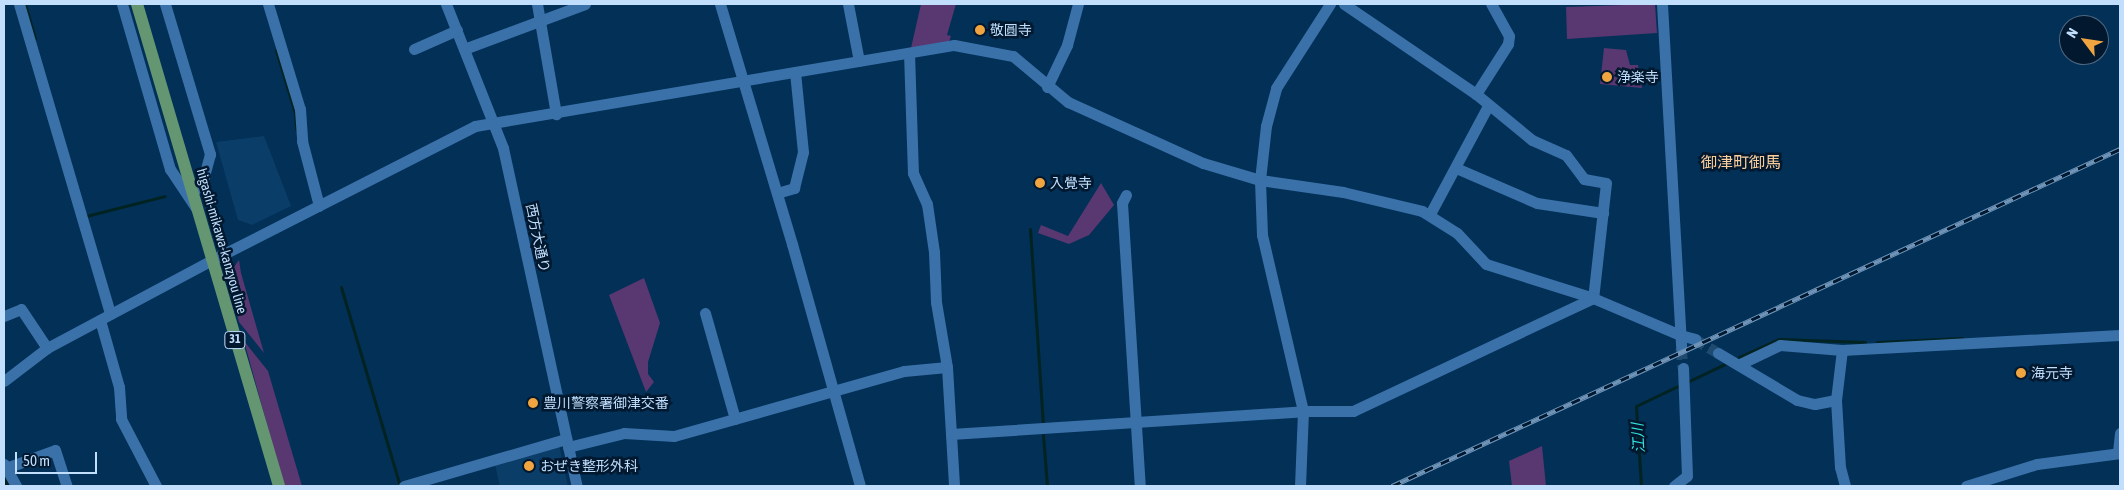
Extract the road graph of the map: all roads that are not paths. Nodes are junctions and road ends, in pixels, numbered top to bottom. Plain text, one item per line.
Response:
1 (20, 4) edge
2 (122, 4) edge
3 (137, 4) edge
4 (165, 4) edge
5 (268, 4) edge
6 (446, 4) edge
7 (537, 4) edge
8 (585, 4) edge
9 (720, 4) edge
10 (848, 4) edge
11 (1078, 4) edge
12 (1330, 4) edge
13 (1344, 4) edge
14 (1491, 4) edge
15 (1662, 4) edge
16 (540, 19) junction
17 (457, 30) junction
18 (464, 49) junction
19 (414, 50) dead end
20 (909, 54) junction
21 (859, 61) junction
22 (795, 72) junction
23 (744, 80) junction
24 (1047, 87) junction
25 (1476, 94) junction
26 (1488, 106) junction
27 (556, 114) junction
28 (492, 121) junction
29 (1456, 168) junction
30 (1260, 180) junction
31 (193, 192) junction
32 (777, 193) junction
33 (1126, 195) dead end
34 (319, 206) junction
35 (1603, 213) junction
36 (200, 214) junction
37 (1430, 214) junction
38 (214, 259) junction
39 (1593, 298) junction
40 (705, 313) dead end
41 (4, 316) edge
42 (105, 317) junction
43 (1680, 335) junction
44 (2120, 335) edge
45 (1695, 339) tunnel mouth
46 (47, 348) junction
47 (1681, 348) tunnel mouth
48 (1842, 350) junction
49 (1718, 353) tunnel mouth
50 (1740, 364) junction
51 (947, 367) junction
52 (1683, 368) tunnel mouth
53 (4, 381) edge
54 (833, 391) junction
55 (1836, 400) junction
56 (1303, 411) junction
57 (735, 419) junction
58 (1136, 422) junction
59 (2120, 433) edge
60 (951, 434) junction
61 (567, 442) junction
62 (2119, 452) edge
63 (5, 466) edge
64 (16, 486) edge
65 (67, 486) edge
66 (156, 486) edge
67 (278, 486) edge
68 (404, 486) edge
69 (577, 486) edge
70 (860, 486) edge
71 (954, 486) edge
72 (1140, 486) edge
73 (1300, 486) edge
74 (1674, 486) edge
75 (1845, 486) edge
76 (1966, 486) edge

1 - 42 street
2 - 36 street
3 - 31 main road, higashi-mikawa-kanzyou line / 31
4 - 31 street
5 - 34 street
6 - 17 street, 西方大通り
7 - 16 street
8 - 16 street
9 - 23 street
10 - 21 street
11 - 24 street
12 - 30 street
13 - 25 street
14 - 25 street
15 - 43 street
16 - 18 street
16 - 27 street
17 - 18 street, 西方大通り
17 - 19 street
18 - 28 street, 西方大通り
20 - 21 street
20 - 24 street
20 - 51 street
21 - 22 street
22 - 23 street
22 - 32 street
23 - 27 street
23 - 32 street
24 - 30 street
25 - 26 street
26 - 29 street
26 - 35 street
27 - 28 street
28 - 34 street
28 - 61 street, 西方大通り
29 - 35 street
29 - 37 street
30 - 37 street
30 - 56 street
31 - 36 main road, higashi-mikawa-kanzyou line / 31
32 - 54 street
33 - 58 street
34 - 38 street
35 - 39 street
36 - 38 main road, higashi-mikawa-kanzyou line / 31
37 - 39 street
38 - 42 street
38 - 67 main road, higashi-mikawa-kanzyou line / 31
39 - 43 street
39 - 56 street
40 - 57 street
41 - 46 street
42 - 46 street
42 - 66 street
43 - 45 street
43 - 47 street
44 - 48 street
46 - 53 street
48 - 50 street
48 - 55 street
49 - 50 street
50 - 55 street
51 - 54 street
51 - 60 street
52 - 74 street
54 - 57 street
54 - 70 street
55 - 75 street
56 - 58 street
56 - 73 street
57 - 61 street
58 - 60 street
58 - 72 street
59 - 62 street
60 - 71 street
61 - 68 street
61 - 69 street, 西方大通り
62 - 76 street
63 - 64 street
63 - 65 street

